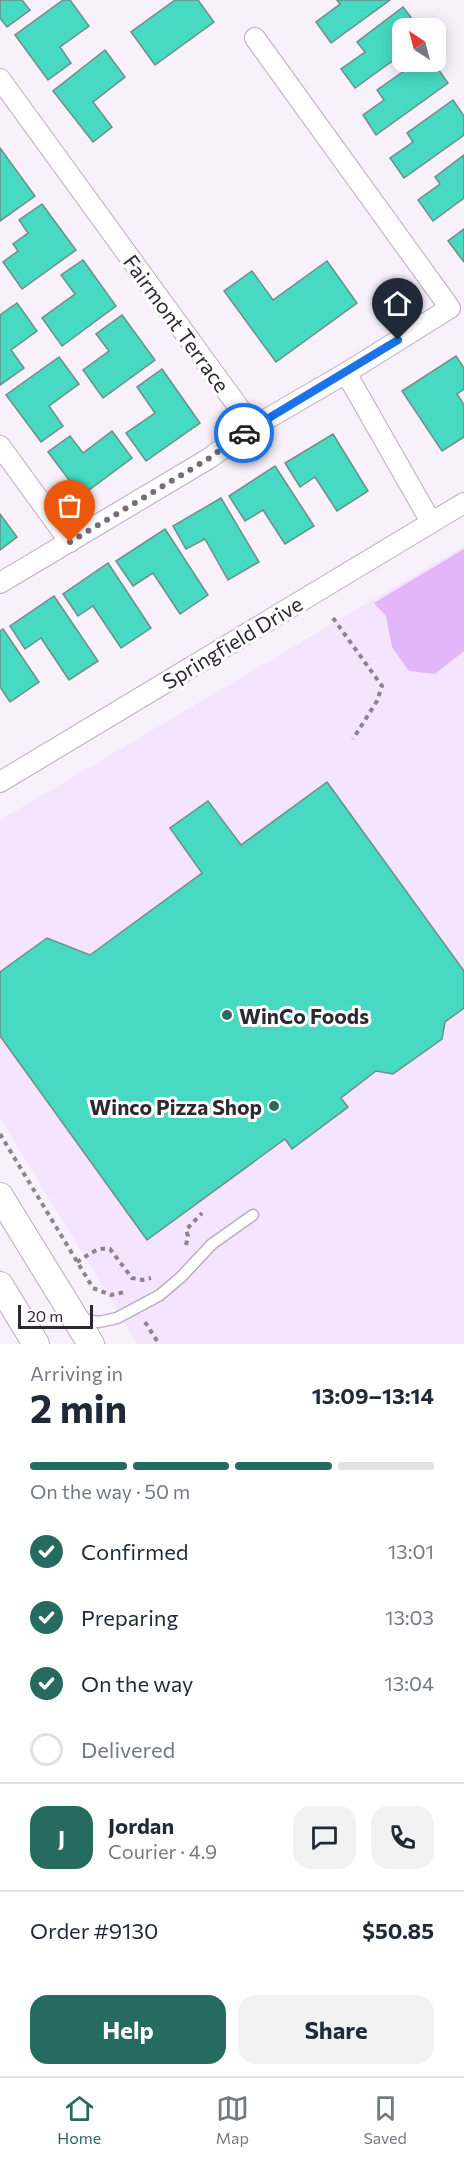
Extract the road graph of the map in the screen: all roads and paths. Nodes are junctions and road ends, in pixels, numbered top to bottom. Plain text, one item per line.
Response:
1 (255, 38) dead end
2 (0, 79) edge
3 (346, 373) junction
4 (253, 427) junction
5 (0, 446) edge
6 (464, 503) edge
7 (431, 522) junction
8 (70, 542) junction
9 (0, 583) edge
10 (333, 618) dead end
11 (353, 739) dead end
12 (0, 782) edge
13 (0, 1134) edge
14 (0, 1196) edge
15 (202, 1213) dead end
16 (253, 1215) dead end
17 (184, 1249) dead end
18 (77, 1262) junction
19 (157, 1275) dead end
20 (0, 1285) edge
21 (129, 1298) dead end
22 (74, 1318) junction
23 (36, 1344) edge
24 (91, 1344) edge

1 - 3 street
2 - 4 street, Fairmont Terrace
3 - 4 street
3 - 7 street
4 - 8 street
5 - 8 street
6 - 7 street, Springfield Drive
7 - 12 street, Springfield Drive
8 - 9 street
10 - 11 path
13 - 18 path
14 - 22 street
15 - 17 path
16 - 22 lane
18 - 19 path
18 - 21 path
20 - 23 street
22 - 24 street

